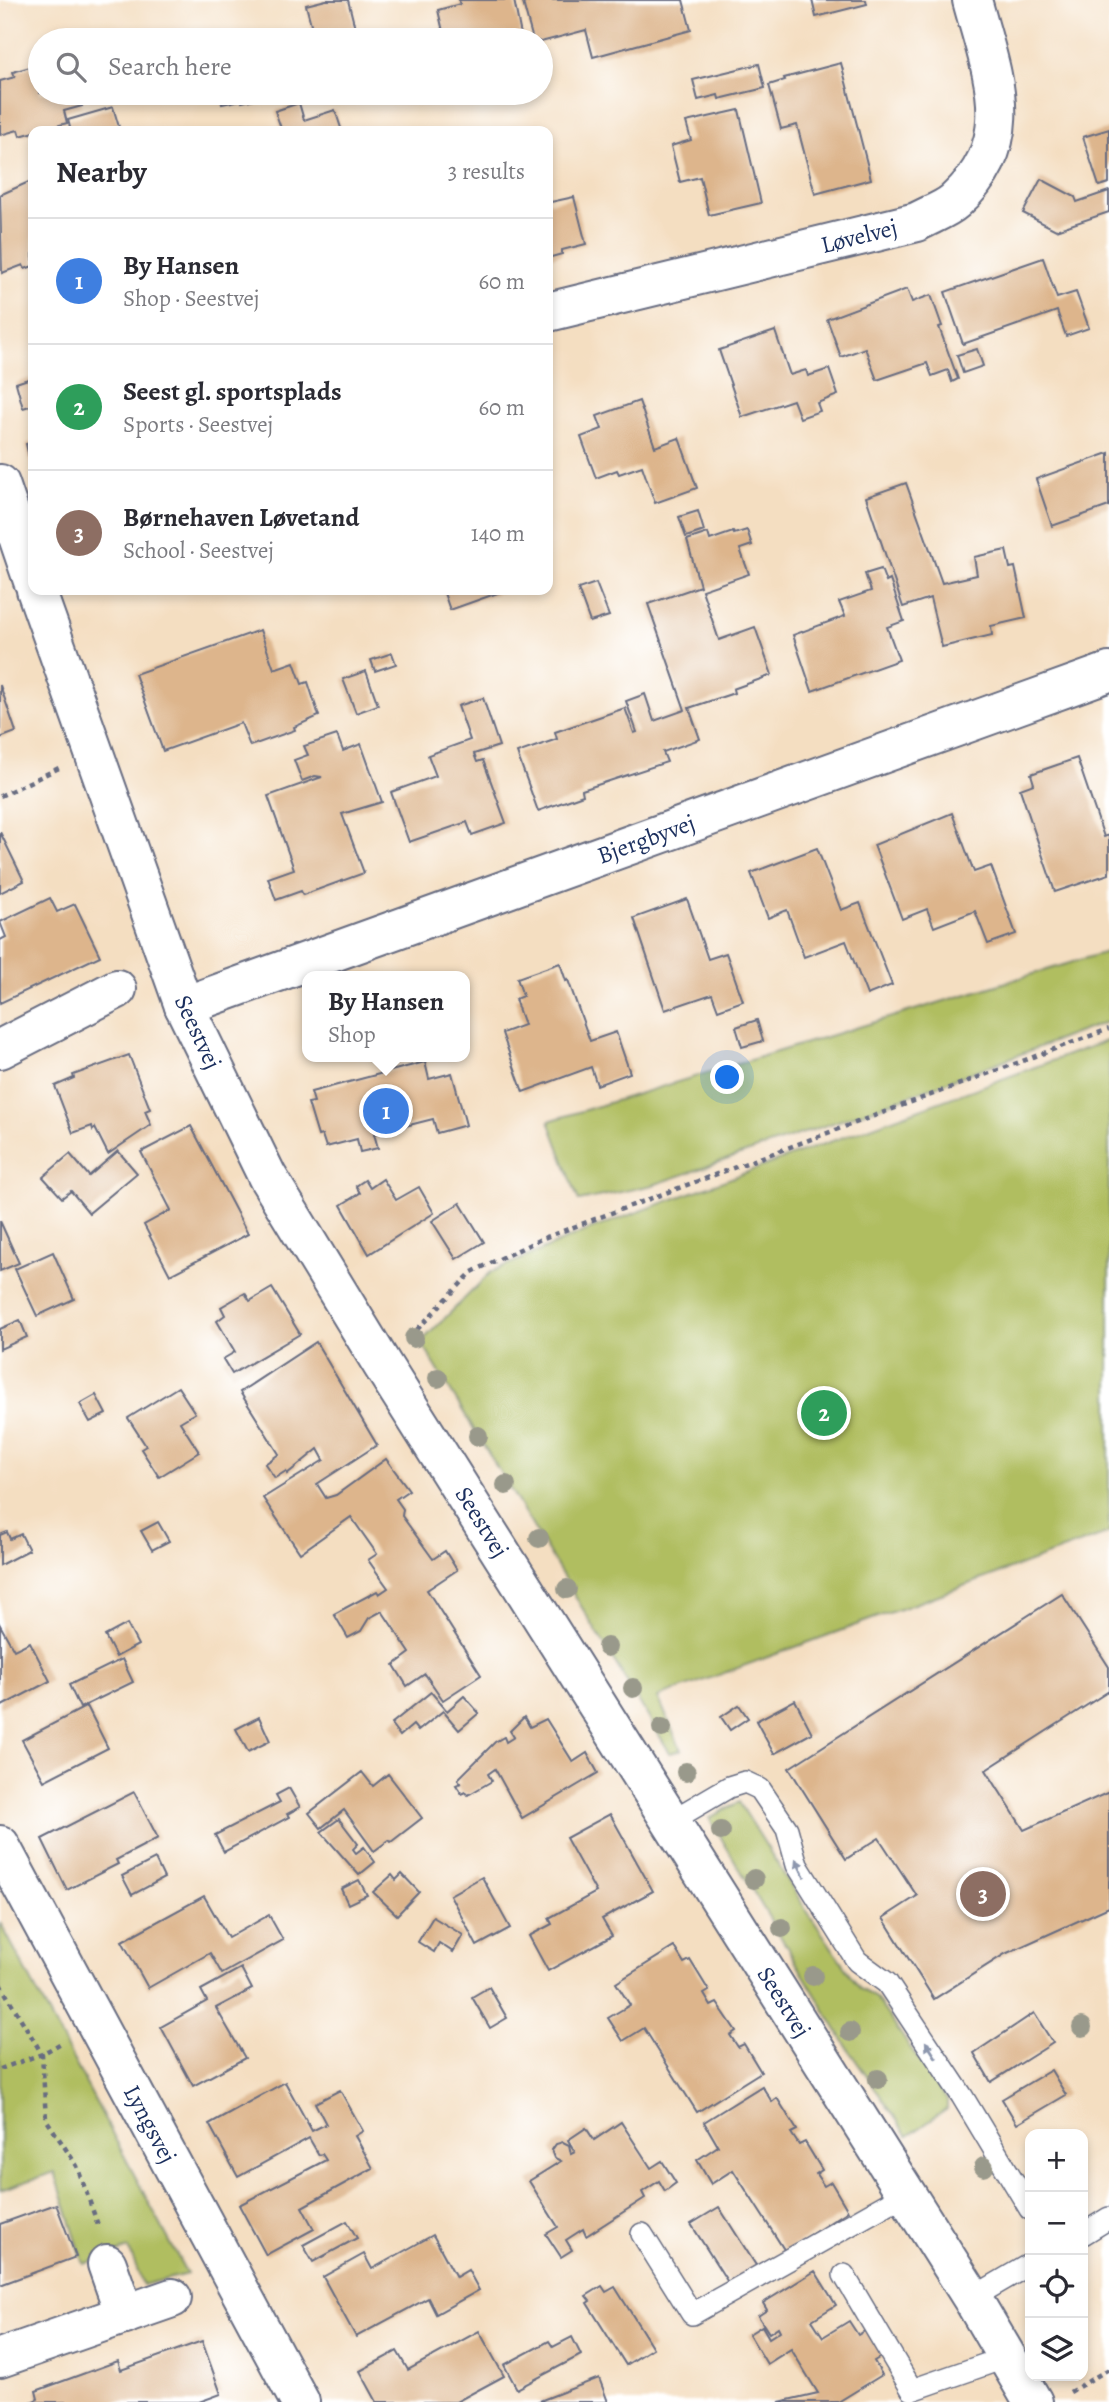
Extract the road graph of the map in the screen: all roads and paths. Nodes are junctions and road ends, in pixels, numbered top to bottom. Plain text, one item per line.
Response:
1 (972, 0) edge
2 (553, 311) edge
3 (0, 484) edge
4 (28, 566) edge
5 (38, 595) edge
6 (1109, 672) edge
7 (92, 753) junction
8 (0, 796) edge
9 (117, 989) dead end
10 (184, 1006) junction
11 (1109, 1029) edge
12 (0, 1049) edge
13 (383, 1366) junction
14 (671, 1821) junction
15 (0, 1845) edge
16 (0, 1984) edge
17 (96, 2024) junction
18 (42, 2054) junction
19 (0, 2069) edge
20 (905, 2193) junction
21 (1025, 2201) edge
22 (1109, 2218) edge
23 (1088, 2231) edge
24 (642, 2234) dead end
25 (107, 2264) joint
26 (1025, 2267) edge
27 (844, 2275) dead end
28 (172, 2298) dead end
29 (972, 2298) junction
30 (125, 2315) junction
31 (1007, 2357) junction
32 (0, 2358) edge
33 (1109, 2370) edge
34 (1047, 2399) edge
35 (300, 2402) edge

1 - 2 street, Løvelvej
3 - 4 street
5 - 7 street, Seestvej
6 - 10 street, Bjergbyvej
7 - 8 path
7 - 10 street, Seestvej
9 - 12 street
10 - 13 street, Seestvej
11 - 13 path
13 - 14 street, Seestvej
14 - 20 street, Seestvej
21 -> 14 lane
15 - 17 street, Lyngsvej
16 - 18 path
17 - 18 path
17 - 35 street, Lyngsvej
18 - 19 path
18 - 25 path
20 - 24 lane
20 - 29 street, Seestvej
22 - 23 lane
25 - 30 street
26 - 29 lane
27 - 31 lane
28 - 30 street
29 - 31 street, Seestvej
30 - 32 street
31 - 34 street, Seestvej
33 - 34 path

